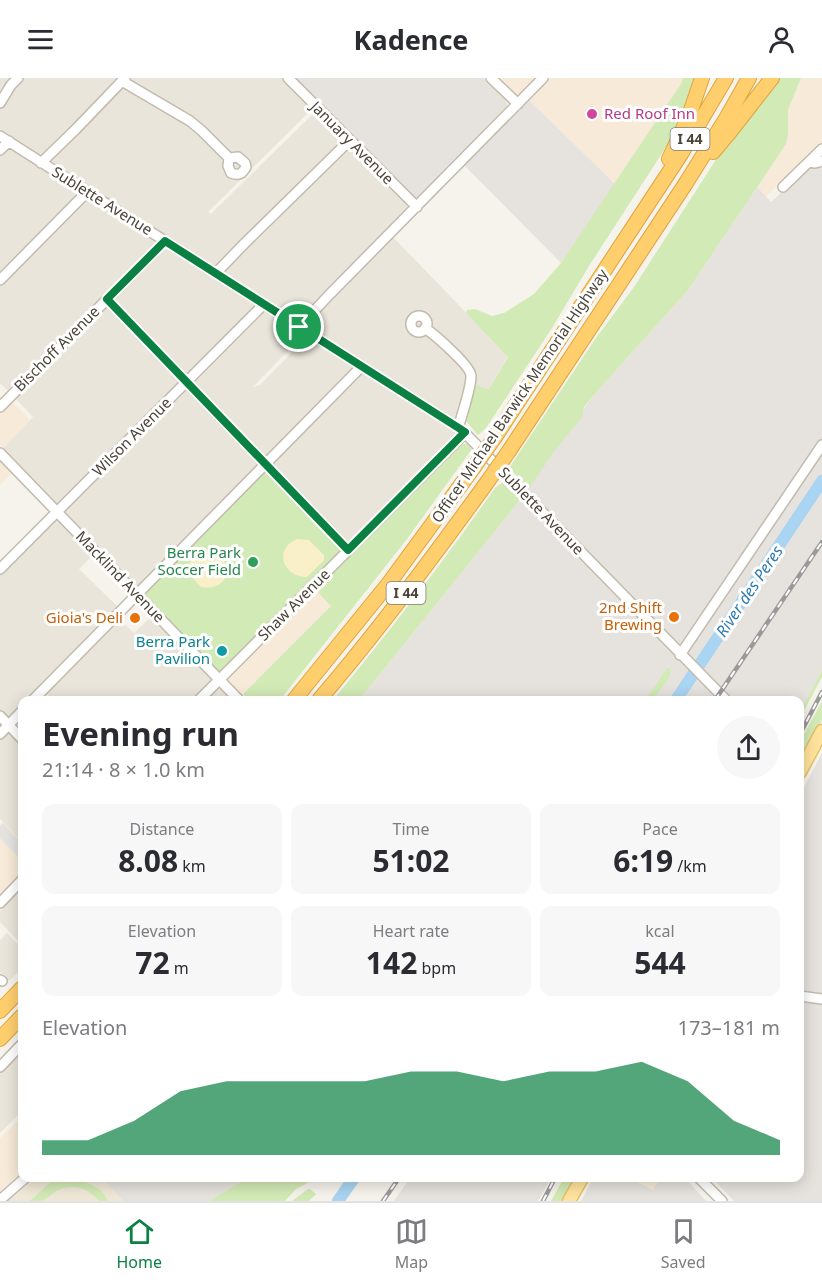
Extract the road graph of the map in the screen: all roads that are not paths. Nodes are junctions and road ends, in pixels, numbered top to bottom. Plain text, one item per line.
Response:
1 (18, 78) edge
2 (288, 78) edge
3 (491, 78) edge
4 (543, 78) edge
5 (702, 78) edge
6 (726, 78) edge
7 (748, 78) edge
8 (772, 78) edge
9 (124, 79) edge
10 (0, 103) edge
11 (518, 104) junction
12 (4, 139) edge
13 (350, 140) junction
14 (822, 149) edge
15 (0, 150) edge
16 (229, 158) dead end
17 (822, 161) edge
18 (809, 162) junction
19 (41, 163) junction
20 (686, 183) junction
21 (783, 187) dead end
22 (87, 192) junction
23 (651, 200) junction
24 (417, 207) junction
25 (165, 241) junction
26 (216, 273) junction
27 (0, 280) edge
28 (107, 299) junction
29 (264, 304) junction
30 (299, 327) junction
31 (425, 328) dead end
32 (361, 367) junction
33 (187, 381) junction
34 (0, 407) edge
35 (462, 430) junction
36 (822, 445) edge
37 (0, 453) edge
38 (266, 464) junction
39 (57, 512) junction
40 (348, 550) junction
41 (0, 570) edge
42 (137, 595) junction
43 (682, 657) junction
44 (219, 680) junction
45 (37, 696) edge
46 (203, 696) edge
47 (235, 696) edge
48 (297, 696) edge
49 (322, 696) edge
50 (722, 696) edge
51 (18, 715) edge
52 (0, 716) edge
53 (9, 725) junction
54 (0, 734) edge
55 (18, 735) edge
56 (820, 740) edge
57 (804, 765) edge
58 (18, 884) edge
59 (0, 903) edge
60 (18, 992) edge
61 (804, 997) edge
62 (822, 999) edge
63 (0, 1011) edge
64 (18, 1020) edge
65 (0, 1039) edge
66 (18, 1048) edge
67 (0, 1066) edge
68 (20, 1182) edge
69 (580, 1182) edge
70 (703, 1182) edge
71 (0, 1200) edge
72 (569, 1201) edge
73 (722, 1201) edge

1 - 10 street
2 - 13 street, January Avenue
3 - 11 street
4 - 11 street
5 - 23 highway
6 - 23 highway, Officer Michael Barwick Memorial Highway / I 44
7 - 20 highway, Officer Michael Barwick Memorial Highway / I 44
8 - 20 highway
9 - 16 street
9 - 19 street
11 - 24 street
12 - 15 street
12 - 19 street, Sublette Avenue
13 - 24 street, January Avenue
13 - 26 street
14 - 18 street
17 - 18 street
18 - 21 street
19 - 22 street, Sublette Avenue
20 - 49 highway, Officer Michael Barwick Memorial Highway / I 44, bridge
22 - 25 street, Sublette Avenue
22 - 27 street
23 - 48 highway, Officer Michael Barwick Memorial Highway / I 44, bridge
24 - 30 street
25 - 26 street, Sublette Avenue
25 - 28 street, Bischoff Avenue
26 - 29 street, Sublette Avenue
28 - 33 street
28 - 34 street, Bischoff Avenue
29 - 30 street, Sublette Avenue
29 - 33 street, Wilson Avenue
30 - 32 street, Sublette Avenue
31 - 35 street
32 - 35 street, Sublette Avenue
32 - 38 street
33 - 38 street
33 - 39 street, Wilson Avenue
35 - 40 street, Shaw Avenue
35 - 43 street, Sublette Avenue
36 - 43 street
37 - 39 street, Macklind Avenue
38 - 40 street
38 - 42 street
39 - 41 street, Wilson Avenue
39 - 42 street, Macklind Avenue
40 - 44 street, Shaw Avenue
42 - 44 street, Macklind Avenue
42 - 45 street
43 - 50 street, Sublette Avenue
44 - 46 street, Shaw Avenue
44 - 47 street, Macklind Avenue
51 - 53 street
52 - 53 street
53 - 54 street
53 - 55 street
56 - 57 main road
58 - 59 street
60 - 63 highway
61 - 62 street
64 - 65 highway
66 - 67 street
68 - 71 street
69 - 72 main road
70 - 73 street

